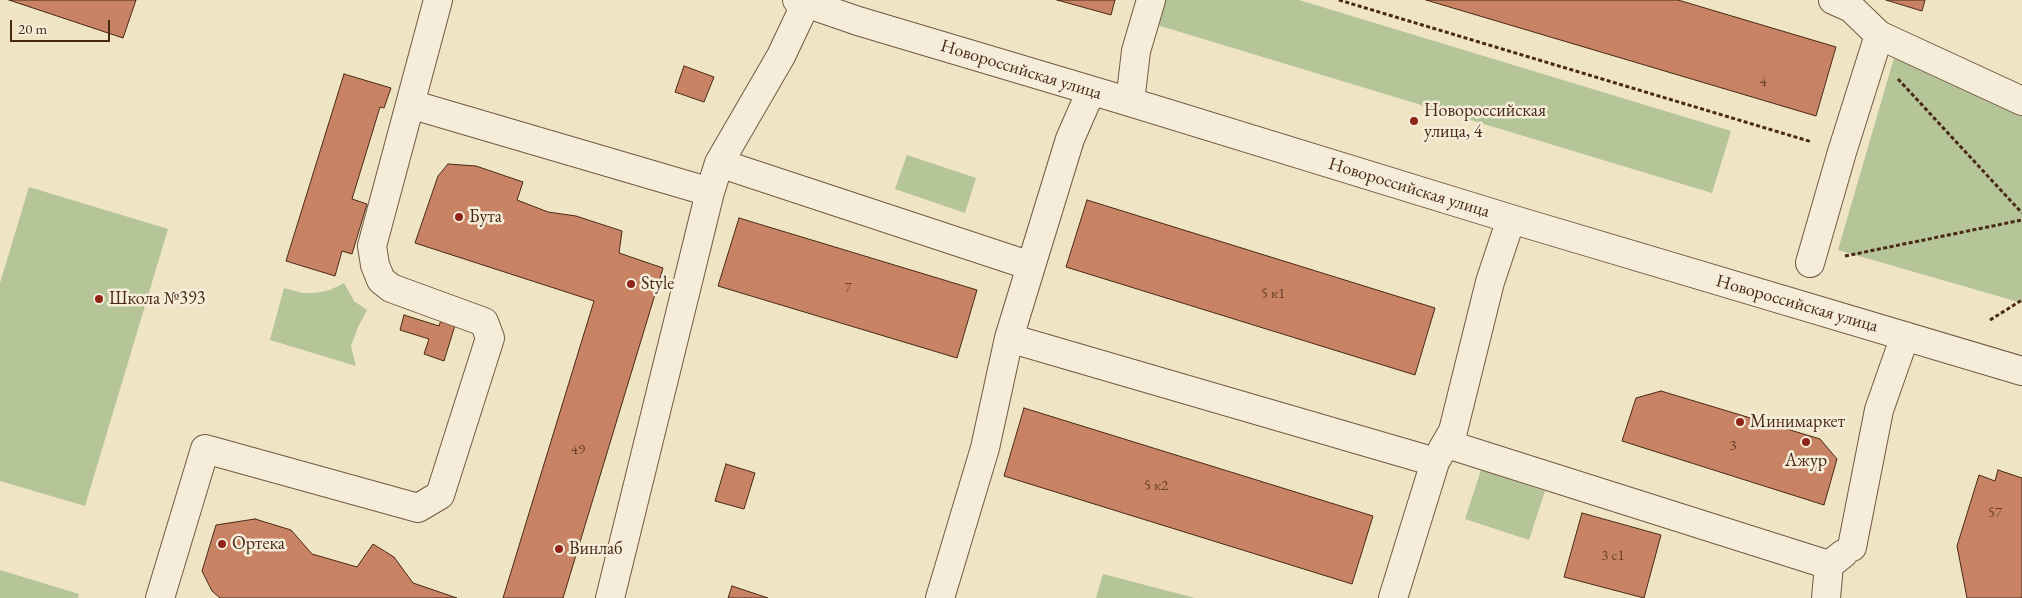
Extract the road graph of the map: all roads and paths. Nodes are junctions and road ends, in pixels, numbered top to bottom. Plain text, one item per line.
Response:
1 (438, 0) edge
2 (1151, 0) edge
3 (1339, 0) edge
4 (1833, 0) edge
5 (802, 2) edge
6 (1876, 44) junction
7 (1091, 91) junction
8 (2022, 101) edge
9 (1130, 102) junction
10 (410, 104) junction
11 (1842, 152) junction
12 (719, 163) junction
13 (710, 192) junction
14 (2022, 213) edge
15 (1511, 219) junction
16 (2022, 220) edge
17 (1810, 263) joint
18 (1031, 266) junction
19 (2022, 300) edge
20 (1990, 320) dead end
21 (1905, 336) junction
22 (1009, 338) junction
23 (2022, 371) edge
24 (1441, 453) junction
25 (1829, 565) junction
26 (160, 598) edge
27 (610, 598) edge
28 (940, 598) edge
29 (1393, 598) edge
30 (1826, 598) edge

1 - 10 street
2 - 9 street
3 - 11 path
4 - 6 street
5 - 7 street, Новороссийская улица
5 - 12 street
6 - 8 street
6 - 11 street
6 - 14 path
7 - 9 street, Новороссийская улица
7 - 18 street
9 - 15 street, Новороссийская улица
10 - 13 street
10 - 26 street
11 - 17 street
12 - 13 street
12 - 18 street
13 - 27 street
15 - 21 street, Новороссийская улица
15 - 24 street
16 - 17 path
18 - 22 street
19 - 20 path
21 - 23 street, Новороссийская улица
21 - 25 street
22 - 24 street
22 - 28 street
24 - 25 street
24 - 29 street
25 - 30 street

